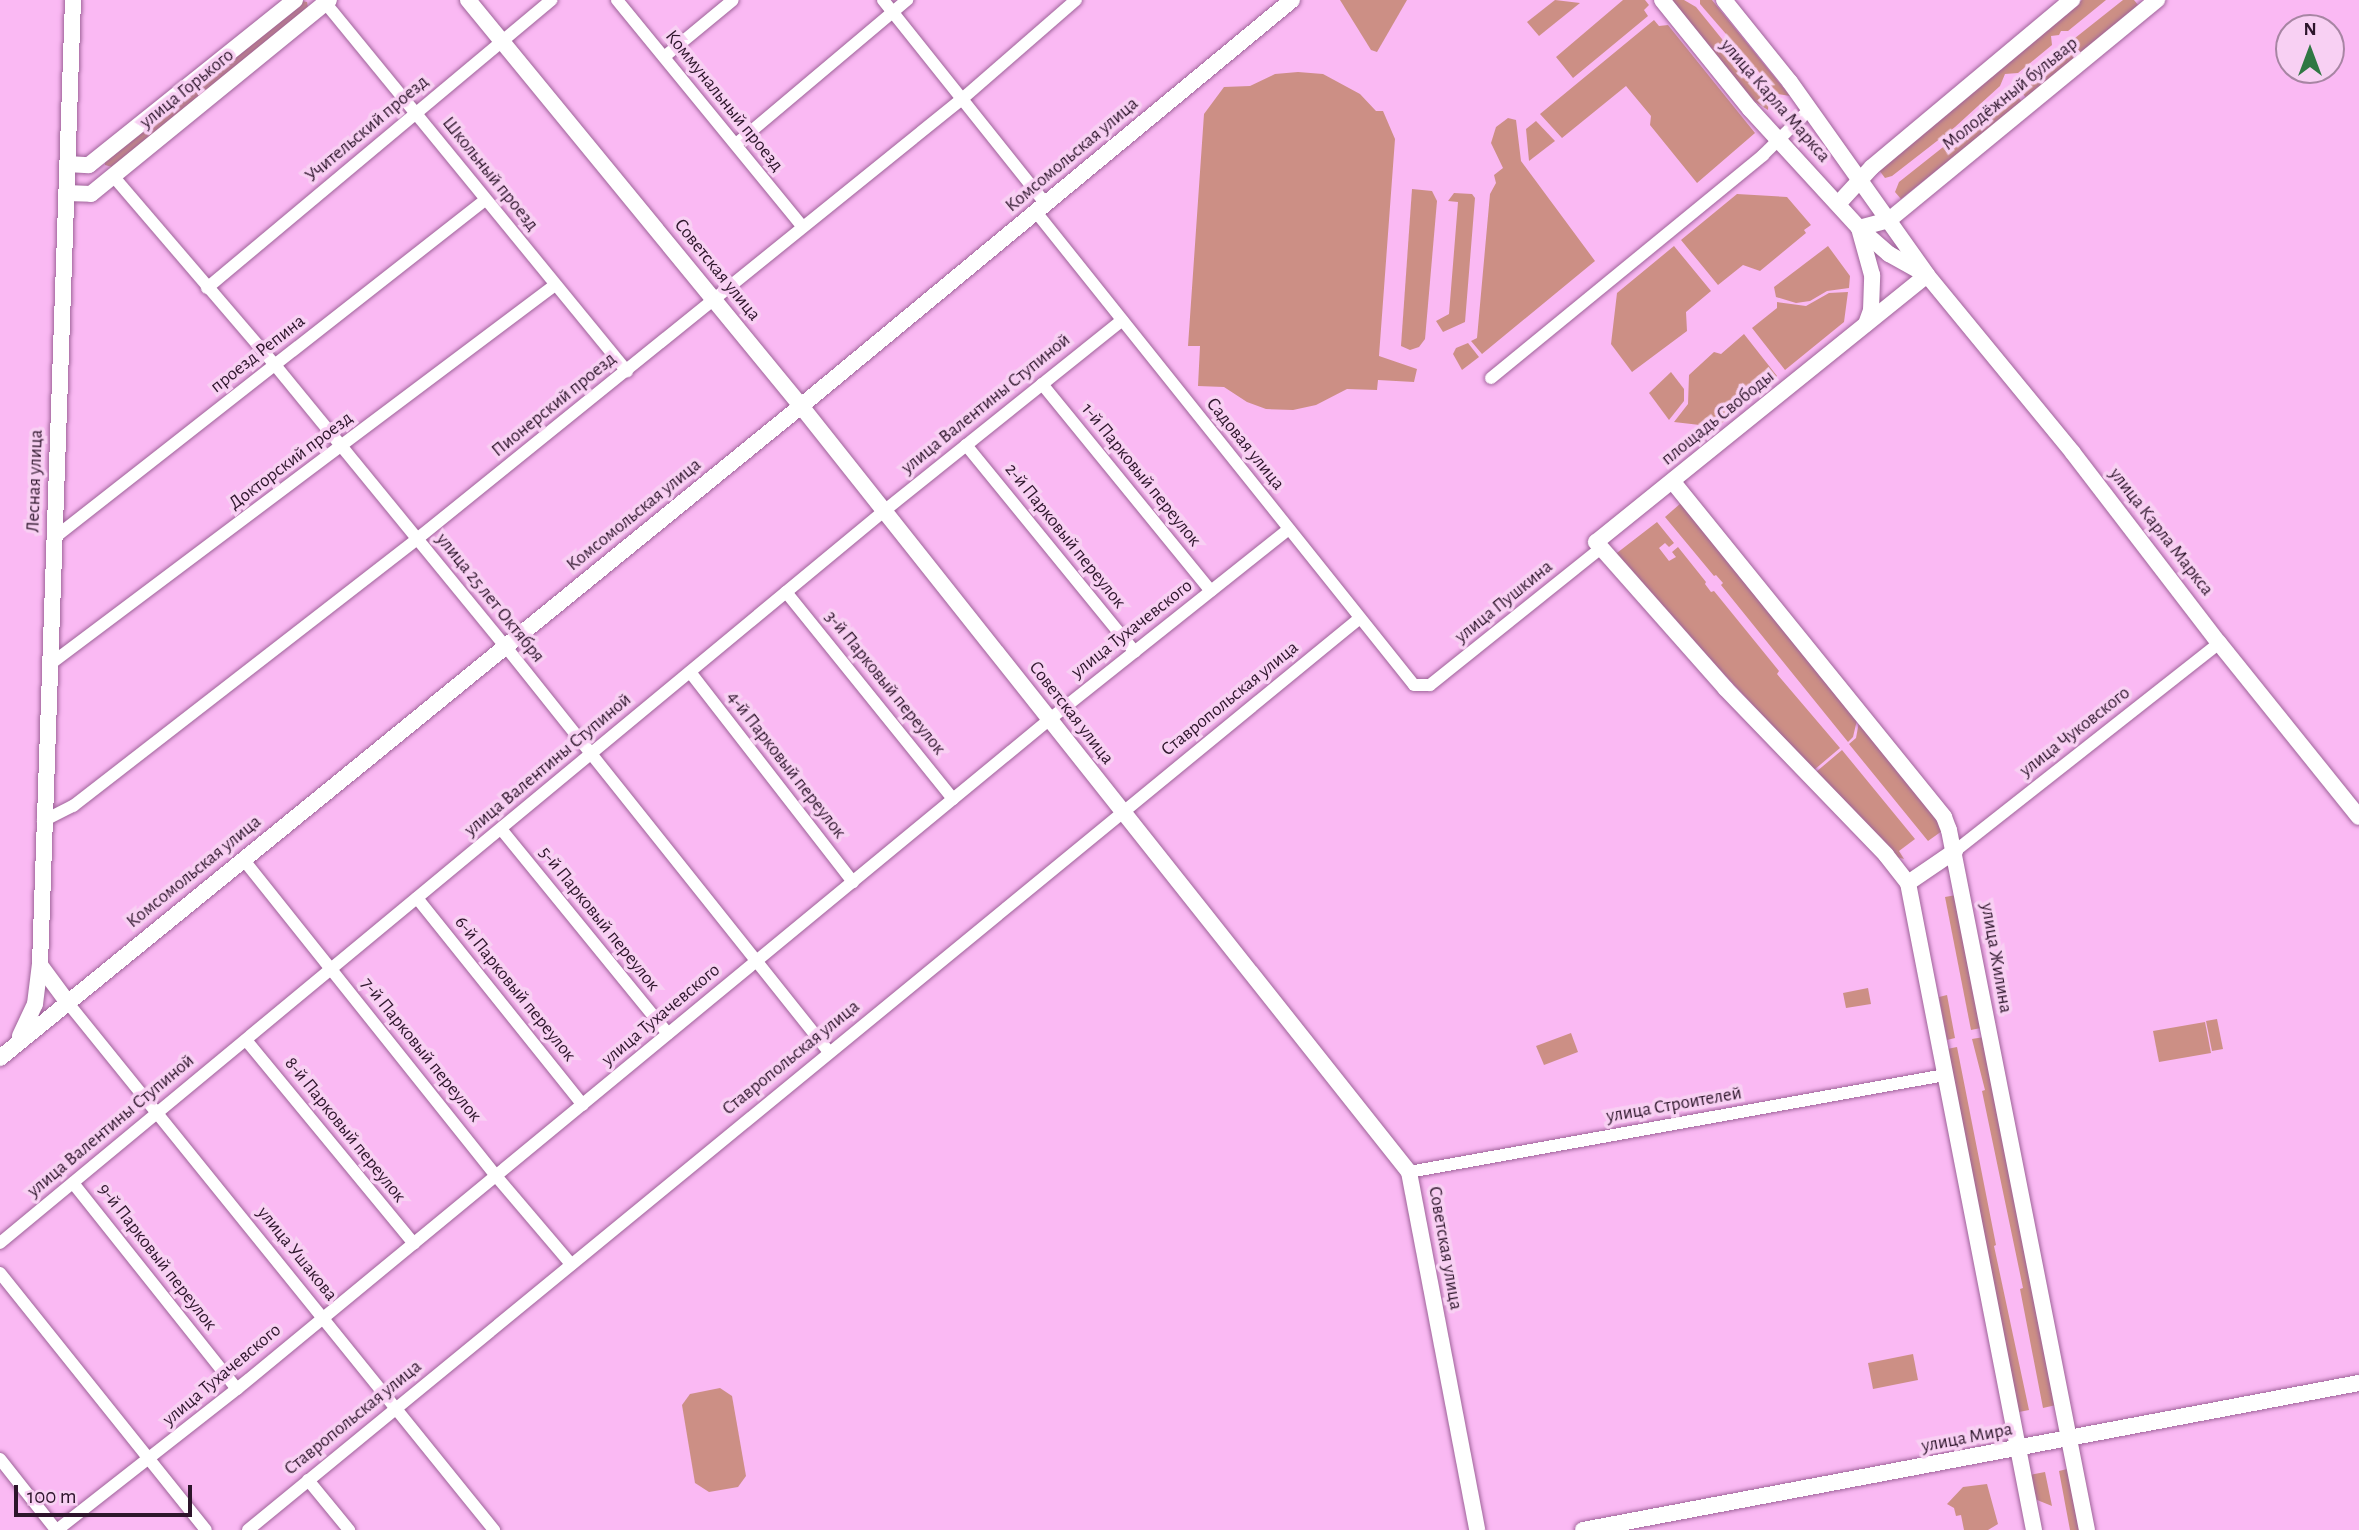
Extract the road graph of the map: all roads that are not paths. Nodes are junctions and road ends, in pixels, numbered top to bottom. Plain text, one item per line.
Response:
1 (73, 0) edge
2 (295, 0) edge
3 (468, 0) edge
4 (552, 0) edge
5 (617, 0) edge
6 (733, 0) edge
7 (883, 0) edge
8 (907, 0) edge
9 (1076, 0) edge
10 (1292, 0) edge
11 (1662, 0) edge
12 (1724, 0) edge
13 (2072, 0) edge
14 (2157, 0) edge
15 (326, 1) edge
16 (892, 12) junction
17 (502, 41) junction
18 (664, 57) junction
19 (962, 99) junction
20 (1809, 110) junction
21 (416, 113) junction
22 (1779, 139) junction
23 (736, 144) junction
24 (67, 164) junction
25 (113, 176) junction
26 (1858, 179) junction
27 (66, 193) junction
28 (485, 200) junction
29 (1838, 204) junction
30 (1041, 208) junction
31 (1888, 220) junction
32 (802, 226) junction
33 (1859, 228) junction
34 (1927, 275) junction
35 (555, 285) junction
36 (207, 288) junction
37 (714, 300) junction
38 (1122, 320) junction
39 (1866, 324) junction
40 (275, 365) junction
41 (627, 371) junction
42 (1492, 378) dead end
43 (1042, 384) junction
44 (801, 406) junction
45 (966, 445) junction
46 (341, 447) junction
47 (1673, 482) junction
48 (884, 510) junction
49 (1289, 529) junction
50 (54, 538) junction
51 (418, 539) junction
52 (1599, 545) junction
53 (1211, 591) junction
54 (786, 592) junction
55 (1360, 618) junction
56 (2218, 643) junction
57 (506, 647) junction
58 (1135, 652) junction
59 (49, 665) junction
60 (690, 672) junction
61 (1430, 685) joint
62 (1050, 719) junction
63 (590, 755) junction
64 (953, 799) junction
65 (1122, 810) junction
66 (2359, 817) edge
67 (43, 821) junction
68 (501, 829) junction
69 (1955, 851) junction
70 (243, 859) junction
71 (853, 881) junction
72 (1908, 883) junction
73 (417, 898) junction
74 (756, 961) junction
75 (40, 964) junction
76 (331, 970) junction
77 (68, 1003) junction
78 (668, 1034) junction
79 (246, 1040) junction
80 (829, 1052) junction
81 (1, 1057) edge
82 (1945, 1075) junction
83 (583, 1105) junction
84 (157, 1111) junction
85 (1409, 1172) junction
86 (496, 1176) junction
87 (73, 1183) junction
88 (0, 1242) edge
89 (414, 1244) junction
90 (571, 1264) junction
91 (0, 1273) edge
92 (322, 1316) junction
93 (2359, 1383) edge
94 (237, 1389) junction
95 (395, 1408) junction
96 (2069, 1440) junction
97 (2018, 1450) junction
98 (0, 1459) edge
99 (150, 1460) junction
100 (308, 1480) junction
101 (56, 1530) edge
102 (206, 1530) edge
103 (248, 1530) edge
104 (349, 1530) edge
105 (494, 1530) edge
106 (1477, 1530) edge
107 (1583, 1530) edge
108 (2034, 1530) edge
109 (2087, 1530) edge

1 - 24 main road, Лесная улица
2 - 24 main road, улица Горького
3 - 17 main road, Советская улица
4 - 17 street, Учительский проезд
5 - 18 street, Коммунальный проезд
6 - 18 street
7 - 16 street, Садовая улица
8 - 16 street
9 - 19 street, Пионерский проезд
10 - 30 main road, Комсомольская улица
11 - 22 main road, улица Карла Маркса
12 - 20 main road, улица Карла Маркса
13 - 26 main road, Молодёжный бульвар
14 - 31 main road, Молодёжный бульвар
15 - 21 street, Школьный проезд
15 - 25 main road, улица Горького
16 - 19 street, Садовая улица
16 - 23 street
17 - 21 street, Учительский проезд
17 - 37 main road, Советская улица
18 - 23 street, Коммунальный проезд
19 - 30 street, Садовая улица
19 - 32 street, Пионерский проезд
20 - 22 street
20 - 26 main road, улица Карла Маркса
21 - 28 street, Школьный проезд
21 - 36 street, Учительский проезд
22 - 29 main road, улица Карла Маркса
22 - 42 street
23 - 32 street, Коммунальный проезд
24 - 27 main road, Лесная улица
25 - 27 main road, улица Горького
25 - 36 street, улица 25 лет Октября
26 - 29 main road, Молодёжный бульвар
26 - 31 main road, улица Карла Маркса
27 - 50 main road, Лесная улица
28 - 35 street, Школьный проезд
28 - 40 street, проезд Репина
29 - 33 main road, улица Карла Маркса
30 - 38 street, Садовая улица
30 - 44 main road, Комсомольская улица
31 - 33 main road
31 - 34 main road, улица Карла Маркса
32 - 37 street, Пионерский проезд
33 - 34 main road, улица Карла Маркса
33 - 39 main road
34 - 39 main road, площадь Свободы
34 - 56 main road, улица Карла Маркса
35 - 41 street, Школьный проезд
35 - 46 street, Докторский проезд
36 - 40 street, улица 25 лет Октября
37 - 41 street, Пионерский проезд
37 - 44 main road, Советская улица
38 - 43 street, улица Валентины Ступиной
38 - 49 street, Садовая улица
39 - 47 main road, площадь Свободы
40 - 46 street, улица 25 лет Октября
40 - 50 street, проезд Репина
41 - 51 street, Пионерский проезд
43 - 45 street, улица Валентины Ступиной
43 - 53 street, 1-й Парковый переулок
44 - 48 main road, Советская улица
44 - 57 main road, Комсомольская улица
45 - 48 street, улица Валентины Ступиной
45 - 58 street, 2-й Парковый переулок
46 - 51 street, улица 25 лет Октября
46 - 59 street, Докторский проезд
47 - 52 main road, площадь Свободы
47 - 69 main road, улица Жилина
48 - 54 street, улица Валентины Ступиной
48 - 62 main road, Советская улица
49 - 53 street, улица Тухачевского
49 - 55 street, Садовая улица
50 - 59 main road, Лесная улица
51 - 57 street, улица 25 лет Октября
51 - 67 street, Пионерский проезд
52 - 61 street, улица Пушкина
52 - 72 main road
53 - 58 street, улица Тухачевского
54 - 60 street, улица Валентины Ступиной
54 - 64 street, 3-й Парковый переулок
55 - 61 street, Садовая улица
55 - 65 street, Ставропольская улица
56 - 66 main road, улица Карла Маркса
56 - 69 street, улица Чуковского
57 - 63 street, улица 25 лет Октября
57 - 70 main road, Комсомольская улица
58 - 62 street, улица Тухачевского
59 - 67 main road, Лесная улица
60 - 63 street, улица Валентины Ступиной
60 - 71 street, 4-й Парковый переулок
62 - 64 street, улица Тухачевского
62 - 65 main road, Советская улица
63 - 68 street, улица Валентины Ступиной
63 - 74 street, улица 25 лет Октября
64 - 71 street, улица Тухачевского
65 - 80 street, Ставропольская улица
65 - 85 main road, Советская улица
67 - 75 main road, Лесная улица
68 - 73 street, улица Валентины Ступиной
68 - 78 street, 5-й Парковый переулок
69 - 72 main road
69 - 96 main road, улица Жилина
70 - 76 street, 7-й Парковый переулок
70 - 77 main road, Комсомольская улица
71 - 74 street, улица Тухачевского
72 - 82 main road
73 - 76 street, улица Валентины Ступиной
73 - 83 street, 6-й Парковый переулок
74 - 78 street, улица Тухачевского
74 - 80 street, улица 25 лет Октября
75 - 77 main road
75 - 81 main road, Лесная улица
76 - 79 street, улица Валентины Ступиной
76 - 86 street, 7-й Парковый переулок
77 - 81 main road, Комсомольская улица
77 - 84 street, улица Ушакова
78 - 83 street, улица Тухачевского
79 - 84 street, улица Валентины Ступиной
79 - 89 street, 8-й Парковый переулок
80 - 90 street, Ставропольская улица
82 - 85 street, улица Строителей
82 - 97 main road
83 - 86 street, улица Тухачевского
84 - 87 street, улица Валентины Ступиной
84 - 92 street, улица Ушакова
85 - 106 main road, Советская улица
86 - 89 street, улица Тухачевского
86 - 90 street, 7-й Парковый переулок
87 - 88 street, улица Валентины Ступиной
87 - 94 street, 9-й Парковый переулок
89 - 92 street, улица Тухачевского
90 - 95 street, Ставропольская улица
91 - 99 street
92 - 94 street, улица Тухачевского
92 - 95 street, улица Ушакова
93 - 96 main road, улица Мира
94 - 99 street, улица Тухачевского
95 - 100 street, Ставропольская улица
95 - 105 street, улица Ушакова
96 - 97 main road, улица Мира
96 - 109 main road, улица Жилина
97 - 107 main road, улица Мира
97 - 108 main road
98 - 101 street
99 - 101 street, улица Тухачевского
99 - 102 street
100 - 103 street, Ставропольская улица
100 - 104 street

